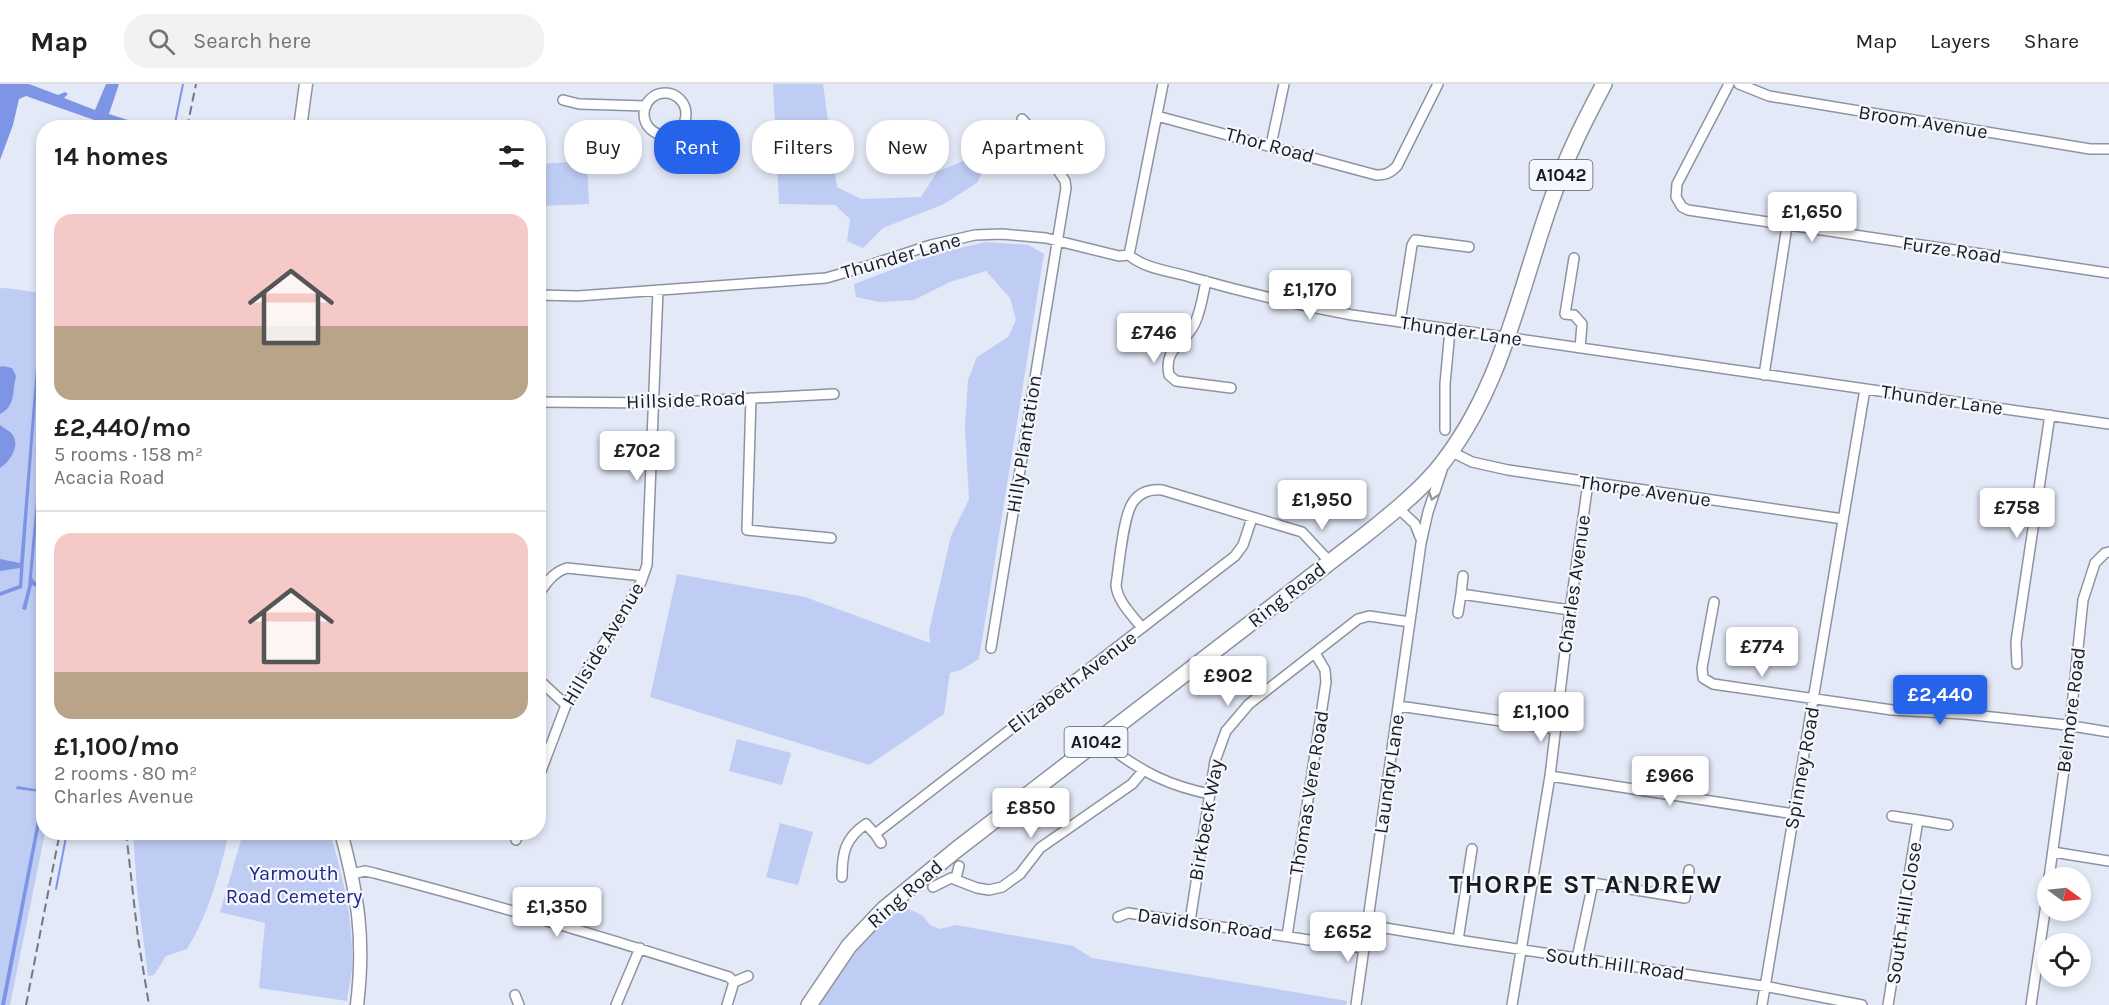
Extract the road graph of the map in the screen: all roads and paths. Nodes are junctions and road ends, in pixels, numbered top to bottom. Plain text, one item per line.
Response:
1 (306, 84) edge
2 (1162, 84) edge
3 (1284, 84) edge
4 (1438, 84) edge
5 (1604, 84) edge
6 (1729, 84) edge
7 (1739, 84) edge
8 (673, 89) edge
9 (563, 100) dead end
10 (646, 106) junction
11 (1157, 116) junction
12 (301, 120) edge
13 (1271, 145) junction
14 (2109, 149) edge
15 (1060, 174) edge
16 (1786, 225) junction
17 (1058, 240) junction
18 (1469, 247) dead end
19 (1129, 255) junction
20 (1574, 258) dead end
21 (2109, 273) edge
22 (1206, 281) junction
23 (658, 290) junction
24 (546, 295) edge
25 (1400, 322) junction
26 (1450, 330) junction
27 (1508, 338) junction
28 (1580, 348) junction
29 (1764, 375) junction
30 (1864, 389) junction
31 (834, 394) dead end
32 (751, 398) junction
33 (1220, 398) dead end
34 (546, 402) edge
35 (654, 403) junction
36 (2050, 415) junction
37 (2109, 424) edge
38 (1445, 430) dead end
39 (1450, 451) junction
40 (1588, 483) junction
41 (1398, 508) junction
42 (1252, 518) junction
43 (1843, 519) junction
44 (831, 538) dead end
45 (1421, 543) junction
46 (2109, 552) edge
47 (1330, 562) junction
48 (643, 576) junction
49 (1463, 576) dead end
50 (546, 585) edge
51 (1461, 594) junction
52 (1714, 602) dead end
53 (1570, 610) junction
54 (1458, 613) dead end
55 (1410, 622) junction
56 (1142, 628) junction
57 (992, 648) dead end
58 (1315, 653) junction
59 (2017, 664) dead end
60 (546, 686) edge
61 (1814, 699) junction
62 (566, 705) junction
63 (1399, 706) junction
64 (2070, 726) junction
65 (1557, 729) junction
66 (2109, 732) edge
67 (1112, 749) dead end
68 (546, 757) edge
69 (1143, 771) junction
70 (1550, 776) junction
71 (1210, 794) junction
72 (1794, 814) junction
73 (1892, 816) dead end
74 (1918, 820) junction
75 (1948, 825) dead end
76 (875, 834) junction
77 (343, 840) edge
78 (881, 843) dead end
79 (1472, 849) dead end
80 (2053, 852) junction
81 (1458, 858) dead end
82 (1470, 860) junction
83 (2109, 861) edge
84 (959, 866) dead end
85 (2051, 867) edge
86 (1689, 870) dead end
87 (352, 874) junction
88 (842, 877) dead end
89 (956, 878) junction
90 (933, 887) dead end
91 (1118, 917) dead end
92 (1190, 921) junction
93 (2044, 921) edge
94 (1367, 925) junction
95 (1287, 936) junction
96 (1458, 940) junction
97 (640, 948) junction
98 (1364, 948) junction
99 (1520, 950) junction
100 (1577, 958) junction
101 (748, 976) dead end
102 (734, 982) junction
103 (1765, 986) junction
104 (515, 995) dead end
105 (357, 1005) edge
106 (519, 1005) edge
107 (616, 1005) edge
108 (727, 1005) edge
109 (809, 1005) edge
110 (1356, 1005) edge
111 (1512, 1005) edge
112 (1762, 1005) edge
113 (1862, 1005) edge
114 (1888, 1005) edge
115 (2031, 1005) edge

1 - 12 main road
2 - 11 street
3 - 13 street
4 - 13 street, Thor Road
5 - 27 highway, A1042
6 - 16 street, Furze Road
7 - 14 street, Broom Avenue
8 - 10 street
8 - 10 street
9 - 10 street
11 - 13 street, Thor Road
11 - 19 street
15 - 17 street, Hilly Plantation
16 - 21 street, Furze Road
16 - 29 street
17 - 19 street, Thunder Lane
17 - 23 street, Thunder Lane
17 - 57 street, Hilly Plantation
18 - 25 street
19 - 22 street, Thunder Lane
20 - 28 street
22 - 25 street, Thunder Lane
22 - 33 street
23 - 24 street, Thunder Lane
23 - 35 street, Hillside Avenue
25 - 26 street, Thunder Lane
26 - 27 street, Thunder Lane
26 - 38 street
27 - 28 street, Thunder Lane
27 - 39 highway, Ring Road / A1042
28 - 29 street, Thunder Lane
29 - 30 street, Thunder Lane
30 - 36 street, Thunder Lane
30 - 43 street, Spinney Road
31 - 32 street, Hillside Road
32 - 35 street, Hillside Road
32 - 44 street
34 - 35 street, Hillside Road
35 - 48 street, Hillside Avenue
36 - 37 street, Thunder Lane
36 - 59 street
39 - 40 street, Thorpe Avenue
39 - 41 highway, Ring Road / A1042
39 -> 45 street, Laundry Lane
40 - 43 street, Thorpe Avenue
40 - 53 street, Charles Avenue
41 - 45 street
41 - 47 highway, Ring Road / A1042
42 - 47 street
42 - 56 street, Elizabeth Avenue
42 - 56 street
43 - 61 street, Spinney Road
45 - 55 street, Laundry Lane
46 - 64 street, Belmore Road
47 - 109 highway, Ring Road / A1042
48 - 50 street
48 - 62 street, Hillside Avenue
49 - 51 street
51 - 53 street
51 - 54 street
52 - 61 street
53 - 65 street, Charles Avenue
55 - 58 street, Birkbeck Way
55 - 63 street, Laundry Lane
56 - 76 street, Elizabeth Avenue
58 - 71 street, Birkbeck Way
58 - 95 street, Thomas Vere Road
60 - 62 street
61 - 64 street
61 - 72 street, Spinney Road
62 - 68 street, Hillside Avenue
63 - 65 street
63 - 94 street, Laundry Lane
64 - 66 street
64 - 80 street, Belmore Road
65 - 70 street, Charles Avenue
67 - 69 street
69 - 71 street
69 - 89 street
70 - 72 street
70 - 99 street, Charles Avenue
71 - 92 street, Birkbeck Way
72 - 103 street, Spinney Road
73 - 74 street, South Hill Close
74 - 75 street, South Hill Close
74 - 114 street, South Hill Close
76 - 78 street
76 - 88 street
77 - 87 main road
79 - 82 street
80 - 83 street
80 - 85 street, Belmore Road
81 - 82 street
82 - 96 street
84 - 89 street
86 - 100 street
87 - 97 street
87 - 105 main road
89 - 90 street
91 - 92 street, Davidson Road
92 - 95 street, Davidson Road
93 - 115 street
94 - 96 street, South Hill Road
94 - 98 street, Laundry Lane
95 - 98 street, Davidson Road
96 - 99 street, South Hill Road
97 - 102 street
97 - 107 street
98 - 110 street, Laundry Lane
99 - 100 street, South Hill Road
99 - 111 street, Charles Avenue
100 - 103 street, South Hill Road
101 - 102 street
102 - 108 street
103 - 112 street, Spinney Road
103 - 113 street, South Hill Road
104 - 106 street

